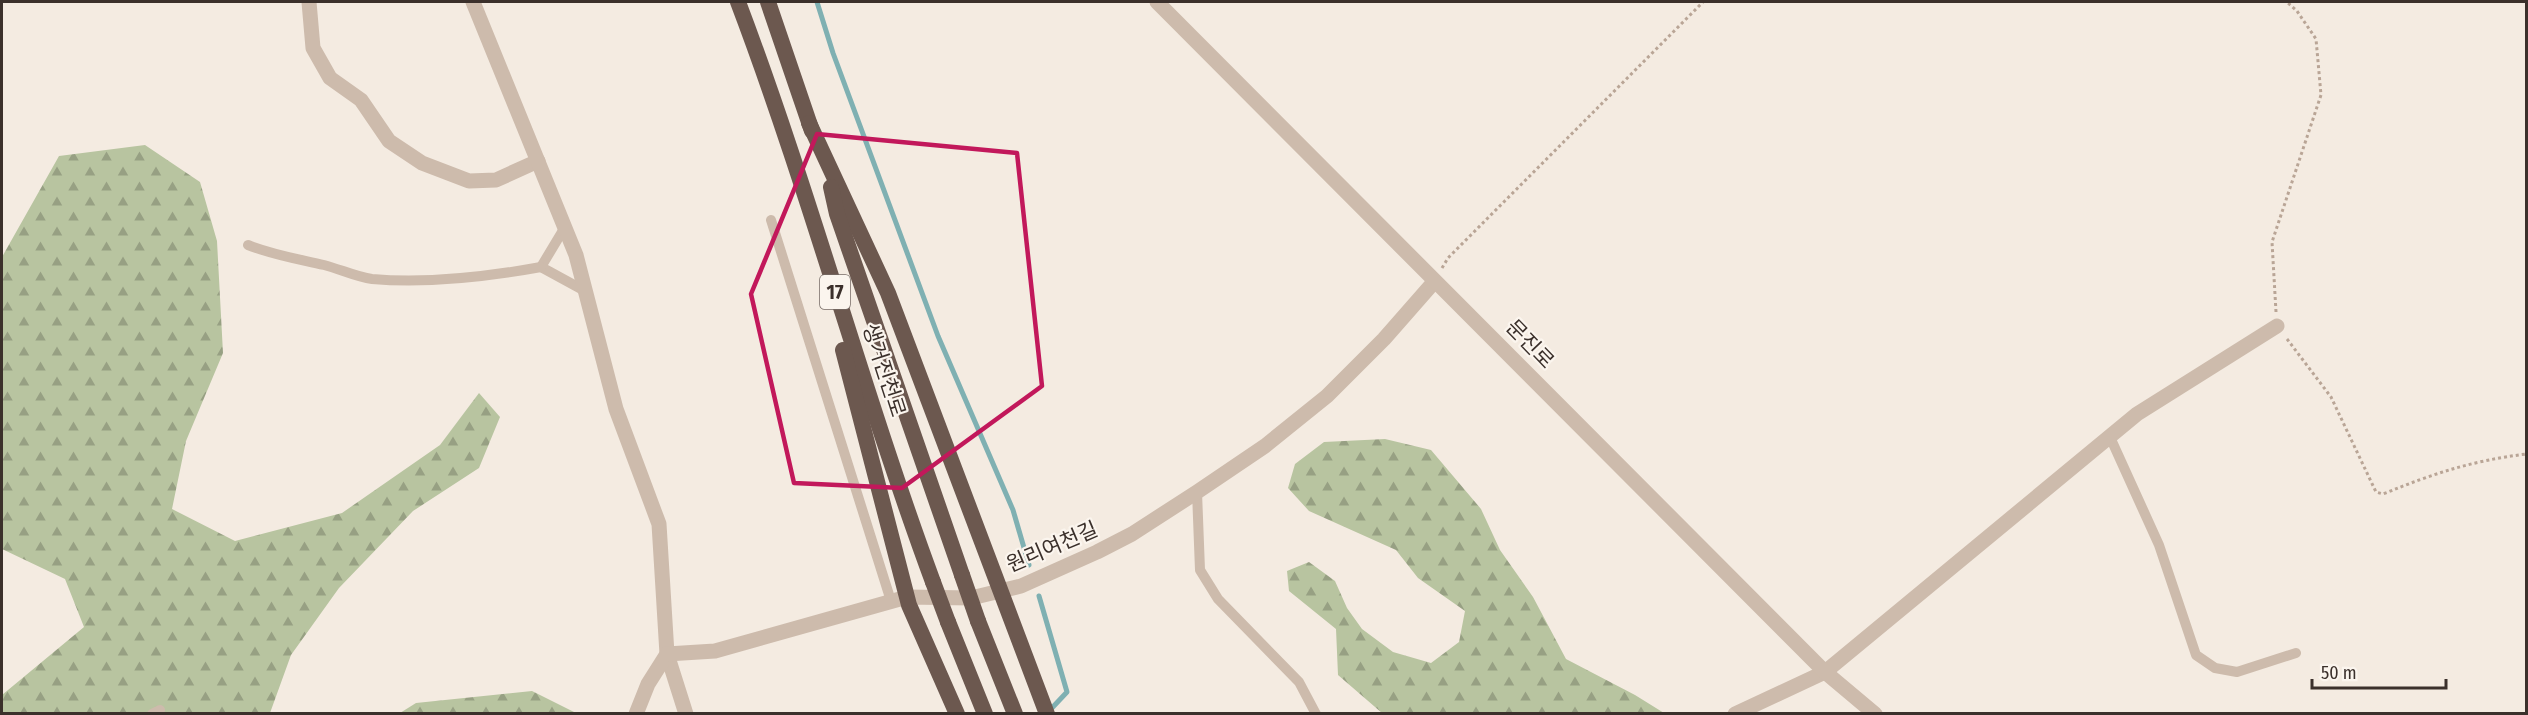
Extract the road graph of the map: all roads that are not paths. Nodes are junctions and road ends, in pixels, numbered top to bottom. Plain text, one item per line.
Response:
1 (309, 2) edge
2 (472, 2) edge
3 (738, 2) edge
4 (768, 2) edge
5 (1158, 2) edge
6 (809, 123) junction
7 (538, 161) junction
8 (799, 178) junction
9 (771, 220) dead end
10 (565, 227) junction
11 (248, 245) dead end
12 (541, 267) junction
13 (1434, 282) junction
14 (585, 291) junction
15 (2277, 326) road end
16 (2110, 437) junction
17 (1197, 492) junction
18 (1003, 591) junction
19 (899, 599) junction
20 (2296, 653) dead end
21 (667, 654) junction
22 (1825, 672) junction
23 (636, 714) edge
24 (686, 714) edge
25 (957, 714) edge
26 (985, 714) edge
27 (1015, 714) edge
28 (1047, 714) edge
29 (1316, 714) edge
30 (1736, 714) edge
31 (1875, 714) edge

1 - 7 street
2 - 7 street
3 - 8 highway, 생거진천로 / 17
4 - 6 highway, 생거진천로 / 17
5 - 13 street, 문진로
6 - 18 highway
6 - 27 highway, 생거진천로 / 17, bridge
7 - 10 street
8 - 19 highway
8 - 26 highway, 생거진천로 / 17, bridge
9 - 19 lane
10 - 12 lane
10 - 14 street
11 - 12 lane
12 - 14 lane
13 - 17 street, 원리여천길
13 - 22 street, 문진로
14 - 21 street
15 - 16 street
16 - 20 lane
16 - 22 street
17 - 18 street, 원리여천길
17 - 29 lane
18 - 19 street, 원리여천길
18 - 28 highway
19 - 21 street, 원리여천길
19 - 25 highway
21 - 23 street
21 - 24 street
22 - 30 street
22 - 31 street, 문진로

